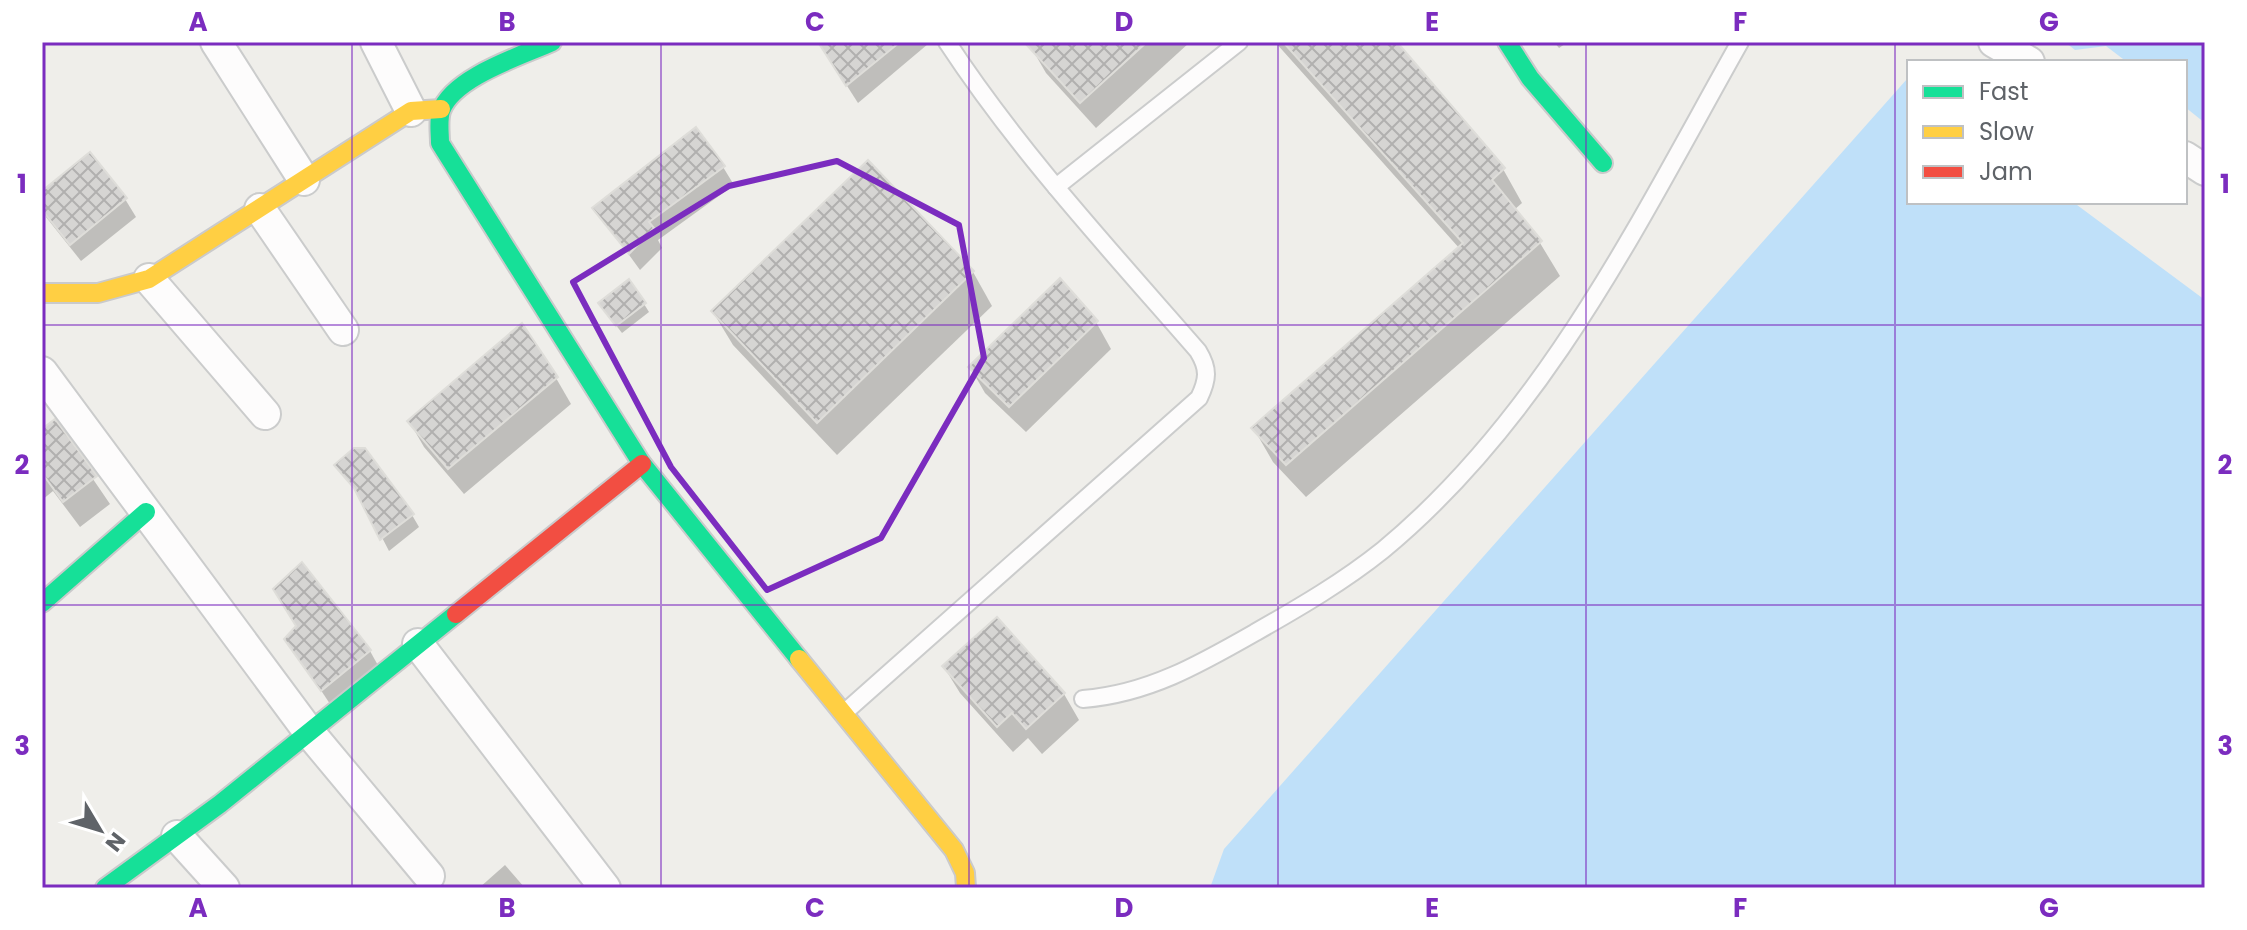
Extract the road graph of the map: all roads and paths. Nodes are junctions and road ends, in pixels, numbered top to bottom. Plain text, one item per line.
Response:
1 (216, 42) edge
2 (376, 42) edge
3 (552, 42) edge
4 (947, 42) edge
5 (1239, 42) edge
6 (1507, 42) edge
7 (1740, 42) edge
8 (1994, 42) edge
9 (2026, 60) edge
10 (441, 109) junction
11 (411, 111) junction
12 (2187, 158) edge
13 (1603, 163) dead end
14 (2205, 170) edge
15 (304, 180) junction
16 (1056, 187) junction
17 (260, 209) junction
18 (149, 279) junction
19 (42, 293) edge
20 (343, 330) dead end
21 (42, 372) edge
22 (265, 414) dead end
23 (642, 464) junction
24 (146, 512) junction
25 (42, 603) edge
26 (418, 644) junction
27 (1083, 699) dead end
28 (843, 714) junction
29 (309, 732) junction
30 (177, 836) junction
31 (429, 876) dead end
32 (105, 888) edge
33 (224, 888) edge
34 (605, 888) edge
35 (966, 888) edge

1 - 15 street
2 - 11 street
3 - 10 street
4 - 16 lane
5 - 16 lane
6 - 13 street
7 - 27 lane
8 - 9 street
10 - 11 street
10 - 23 street
11 - 15 street
12 - 14 street
15 - 17 street
16 - 28 lane
17 - 18 street
17 - 20 street
18 - 19 street
18 - 22 street
21 - 24 street
23 - 26 street
23 - 28 street
24 - 25 street
24 - 29 street
26 - 29 street
26 - 34 street
28 - 35 street
29 - 30 street
29 - 31 street
30 - 32 street
30 - 33 street

